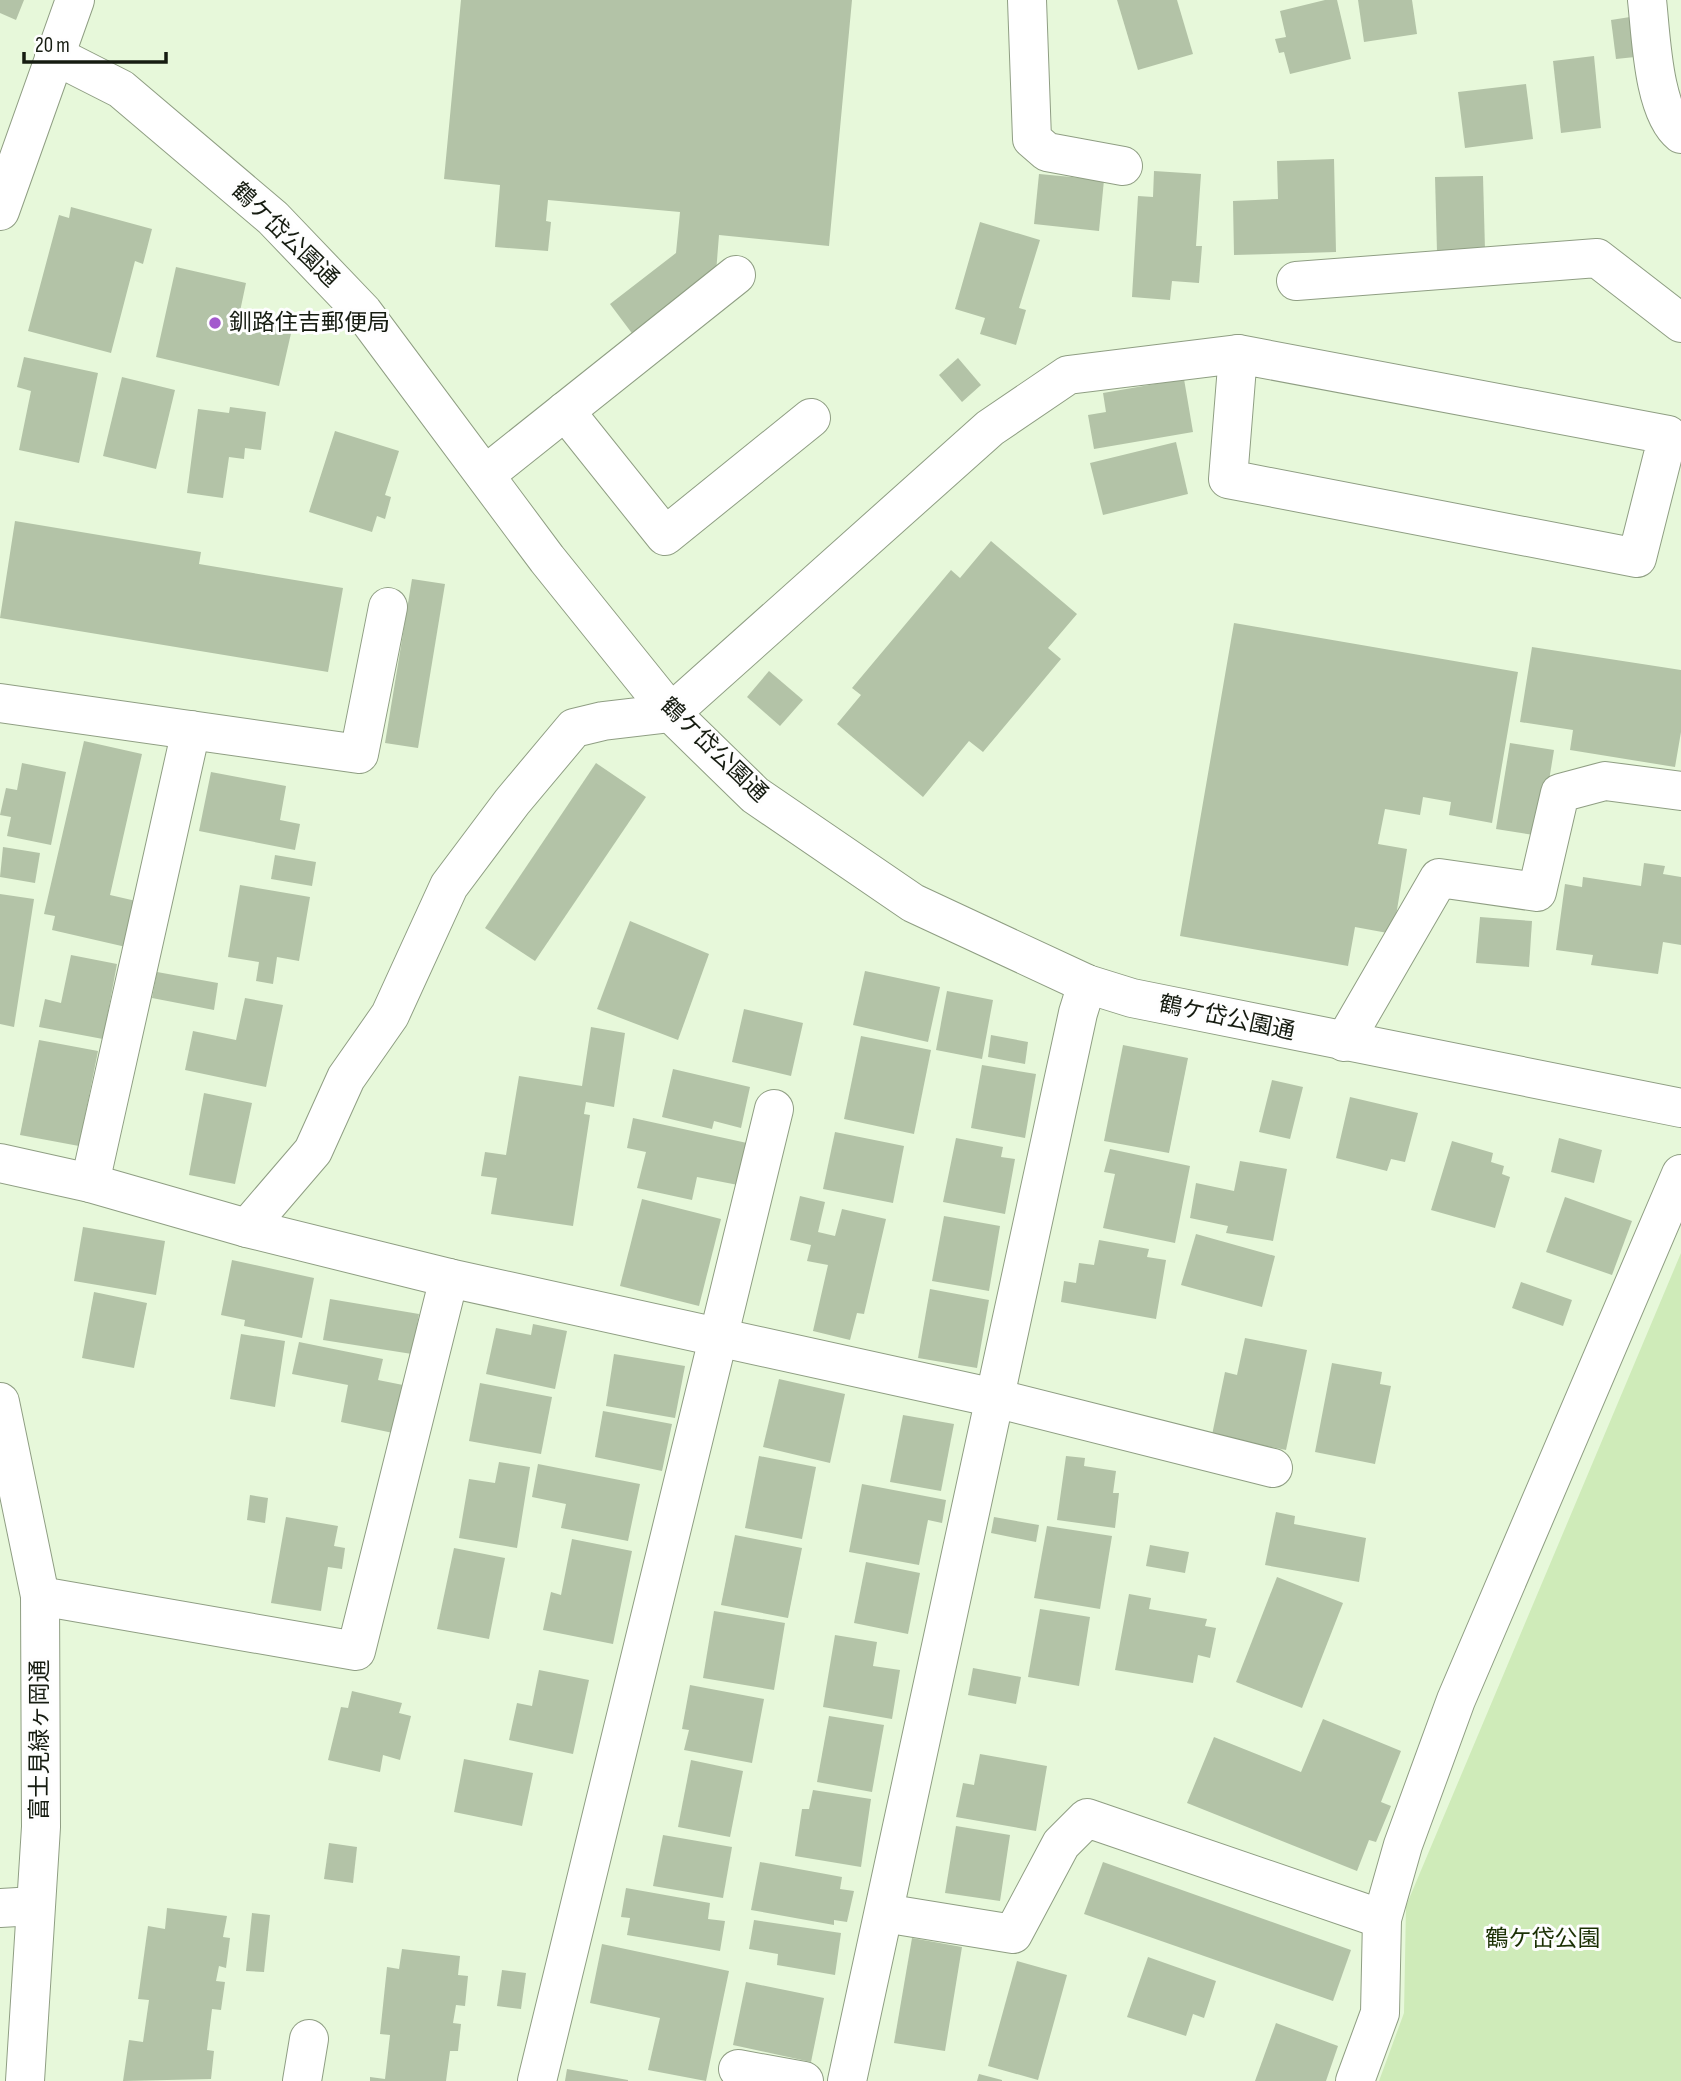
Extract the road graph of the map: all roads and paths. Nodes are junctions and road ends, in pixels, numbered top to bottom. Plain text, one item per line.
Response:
1 (75, 0) edge
2 (1027, 0) edge
3 (1647, 0) edge
4 (54, 55) junction
5 (1681, 134) edge
6 (1123, 166) dead end
7 (0, 211) edge
8 (737, 275) dead end
9 (1296, 281) dead end
10 (1681, 323) edge
11 (1238, 354) junction
12 (565, 411) junction
13 (811, 418) dead end
14 (485, 475) junction
15 (388, 607) dead end
16 (0, 703) edge
17 (671, 713) junction
18 (191, 730) junction
19 (1681, 791) edge
20 (1087, 984) junction
21 (1343, 1042) junction
22 (1681, 1108) edge
23 (774, 1109) dead end
24 (0, 1163) edge
25 (1681, 1174) edge
26 (90, 1183) junction
27 (247, 1228) junction
28 (449, 1278) junction
29 (718, 1338) junction
30 (995, 1398) junction
31 (0, 1402) edge
32 (1273, 1468) dead end
33 (40, 1596) junction
34 (18, 1907) edge
35 (884, 1913) junction
36 (1382, 1919) junction
37 (309, 2039) dead end
38 (738, 2069) dead end
39 (25, 2081) edge
40 (302, 2081) edge
41 (537, 2081) edge
42 (804, 2081) edge
43 (847, 2081) edge
44 (1355, 2081) edge

1 - 4 street
2 - 6 street
3 - 5 street
4 - 7 street
4 - 14 street, 鶴ケ岱公園通
8 - 12 street
9 - 10 street
11 - 11 street
11 - 17 street
12 - 13 street
12 - 14 street
14 - 17 street, 鶴ケ岱公園通
15 - 18 street
16 - 18 street
17 - 20 street, 鶴ケ岱公園通
17 - 27 street
18 - 26 street
19 - 21 street
20 - 21 street, 鶴ケ岱公園通
20 - 30 street
21 - 22 street, 鶴ケ岱公園通
23 - 29 street
24 - 26 street
25 - 36 street
26 - 27 street
27 - 28 street
28 - 29 street
28 - 33 street
29 - 30 street
29 - 41 street
30 - 32 street
30 - 35 street
31 - 33 street, 富士見緑ヶ岡通
33 - 34 street, 富士見緑ヶ岡通
34 - 39 street, 富士見緑ヶ岡通
35 - 36 street
35 - 43 street
36 - 44 street
37 - 40 street
38 - 42 street

